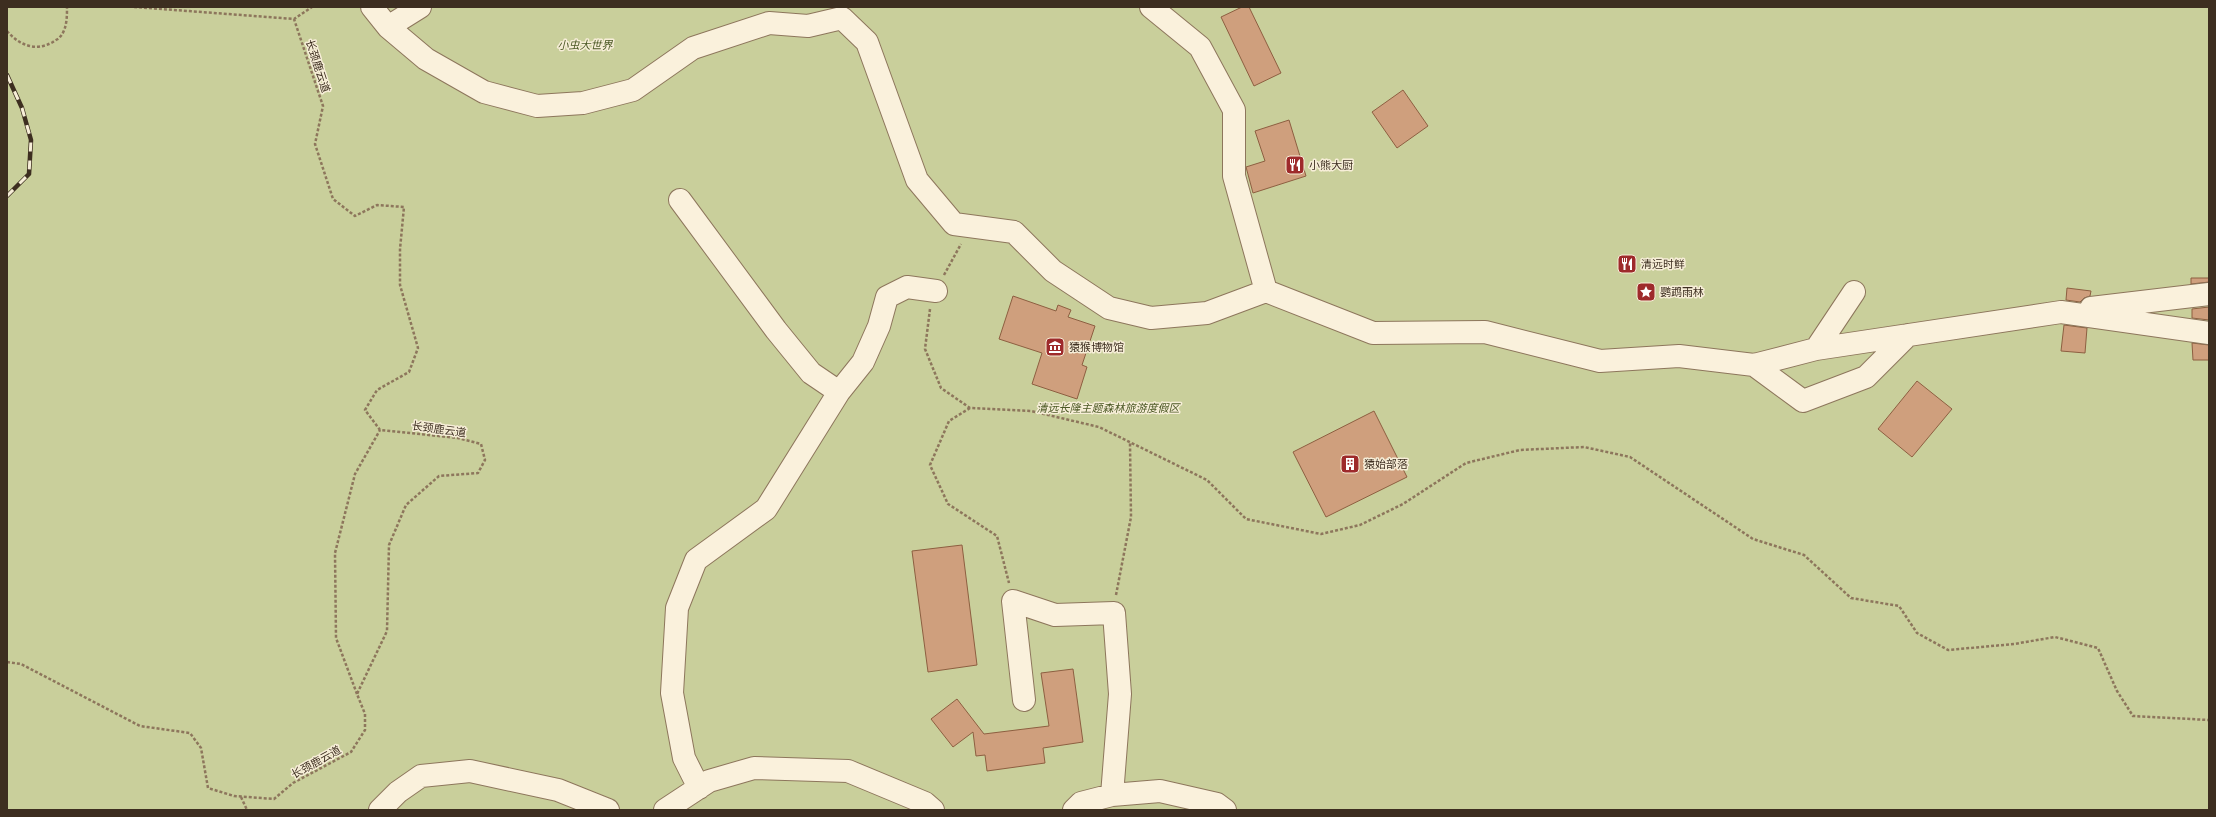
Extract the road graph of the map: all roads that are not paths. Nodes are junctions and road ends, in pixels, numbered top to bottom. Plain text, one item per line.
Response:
1 (372, 7) edge
2 (420, 7) edge
3 (1151, 7) edge
4 (844, 13) edge
5 (388, 27) junction
6 (680, 200) dead end
7 (936, 291) road end
8 (1266, 291) junction
9 (1854, 292) dead end
10 (2209, 294) edge
11 (2061, 312) junction
12 (2209, 333) edge
13 (1908, 335) junction
14 (1816, 349) junction
15 (1754, 365) junction
16 (839, 392) junction
17 (1024, 700) dead end
18 (699, 788) junction
19 (1112, 794) junction
20 (380, 810) edge
21 (608, 810) edge
22 (665, 810) edge
23 (933, 810) edge
24 (1074, 810) edge
25 (1225, 810) edge

1 - 5 street
2 - 5 street
3 - 8 street
4 - 5 street
4 - 8 street
6 - 16 street
7 - 16 street
8 - 15 street
9 - 14 street
10 - 11 street
11 - 12 street
11 - 13 street
13 - 14 street
13 - 15 street
14 - 15 street
16 - 18 street
17 - 19 street
18 - 22 street
18 - 23 street
19 - 24 street
19 - 25 street
20 - 21 street

